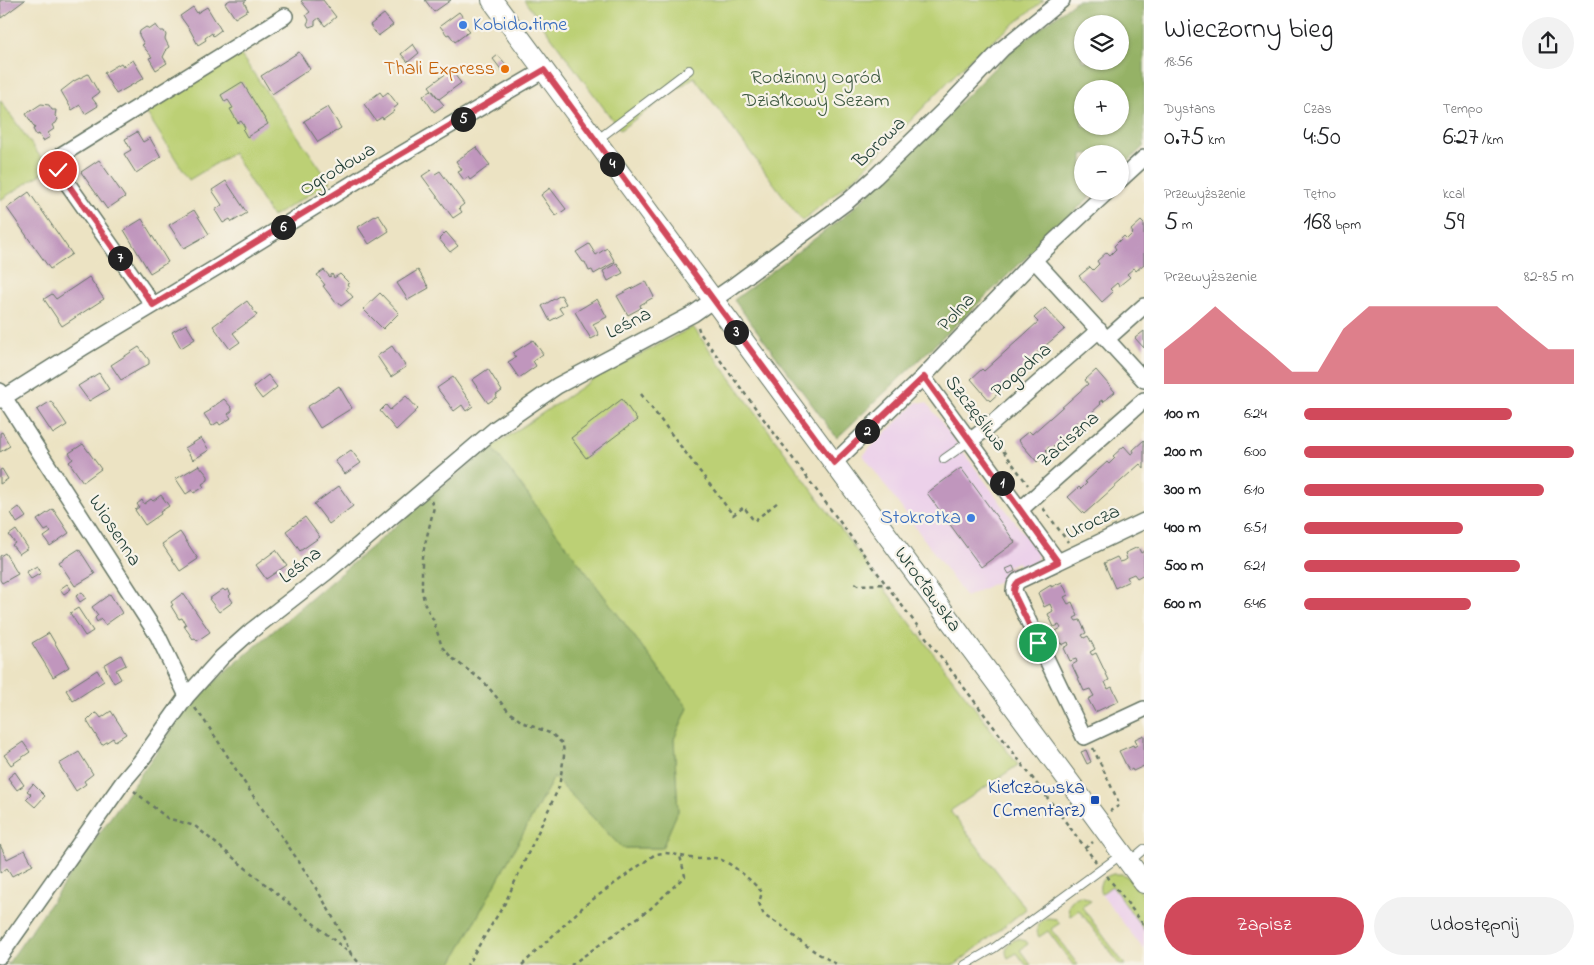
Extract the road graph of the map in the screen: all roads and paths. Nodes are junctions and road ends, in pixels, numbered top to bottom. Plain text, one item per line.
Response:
1 (492, 0) edge
2 (1062, 0) edge
3 (285, 16) dead end
4 (544, 70) junction
5 (689, 70) dead end
6 (595, 141) junction
7 (1144, 158) edge
8 (1129, 172) edge
9 (1098, 200) edge
10 (1034, 260) junction
11 (713, 300) junction
12 (153, 305) junction
13 (1144, 306) edge
14 (693, 314) junction
15 (1103, 335) junction
16 (924, 377) junction
17 (1144, 380) edge
18 (641, 394) dead end
19 (1, 396) edge
20 (1144, 400) edge
21 (970, 440) junction
22 (944, 459) dead end
23 (834, 463) junction
24 (426, 487) junction
25 (778, 502) dead end
26 (1020, 509) junction
27 (1144, 521) edge
28 (1058, 562) junction
29 (854, 583) dead end
30 (886, 584) junction
31 (187, 696) junction
32 (1144, 709) edge
33 (1088, 736) junction
34 (123, 782) junction
35 (1106, 815) dead end
36 (1144, 849) edge
37 (1122, 853) junction
38 (680, 856) junction
39 (1105, 873) junction
40 (1144, 883) edge
41 (1144, 924) edge
42 (351, 954) junction
43 (0, 956) edge
44 (361, 965) edge
45 (467, 965) edge
46 (522, 965) edge
47 (572, 965) edge
48 (838, 965) edge
49 (965, 965) edge

1 - 4 street, Wrocławska
2 - 11 street, Borowa
3 - 12 street
4 - 6 street, Wrocławska
4 - 12 street, Ogrodowa
5 - 6 lane
6 - 11 street, Wrocławska
7 - 8 street
9 - 10 street, Polna
10 - 15 street
10 - 16 street, Polna
11 - 14 street, Leśna
11 - 23 street, Wrocławska
12 - 19 street, Ogrodowa
13 - 15 street, Pogodna
14 - 24 street, Leśna
14 - 30 path
15 - 17 street
15 - 21 street, Pogodna
16 - 21 street, Szczęśliwa
16 - 23 street, Polna
18 - 25 path
19 - 31 street, Wiosenna
20 - 26 street, Zaciszna
21 - 22 lane
21 - 26 street, Szczęśliwa
23 - 37 street, Wrocławska
24 - 31 street, Leśna
24 - 45 path
26 - 28 street, Szczęśliwa
27 - 28 street, Urocza
28 - 33 street
29 - 30 path
30 - 39 path
31 - 34 street, Leśna
31 - 42 path
32 - 33 street
33 - 35 path
34 - 42 path
34 - 43 street, Leśna
36 - 37 lane
37 - 39 lane
37 - 40 street, Wrocławska
38 - 46 path
38 - 47 path
38 - 48 path
39 - 41 path
39 - 49 lane
42 - 44 path

